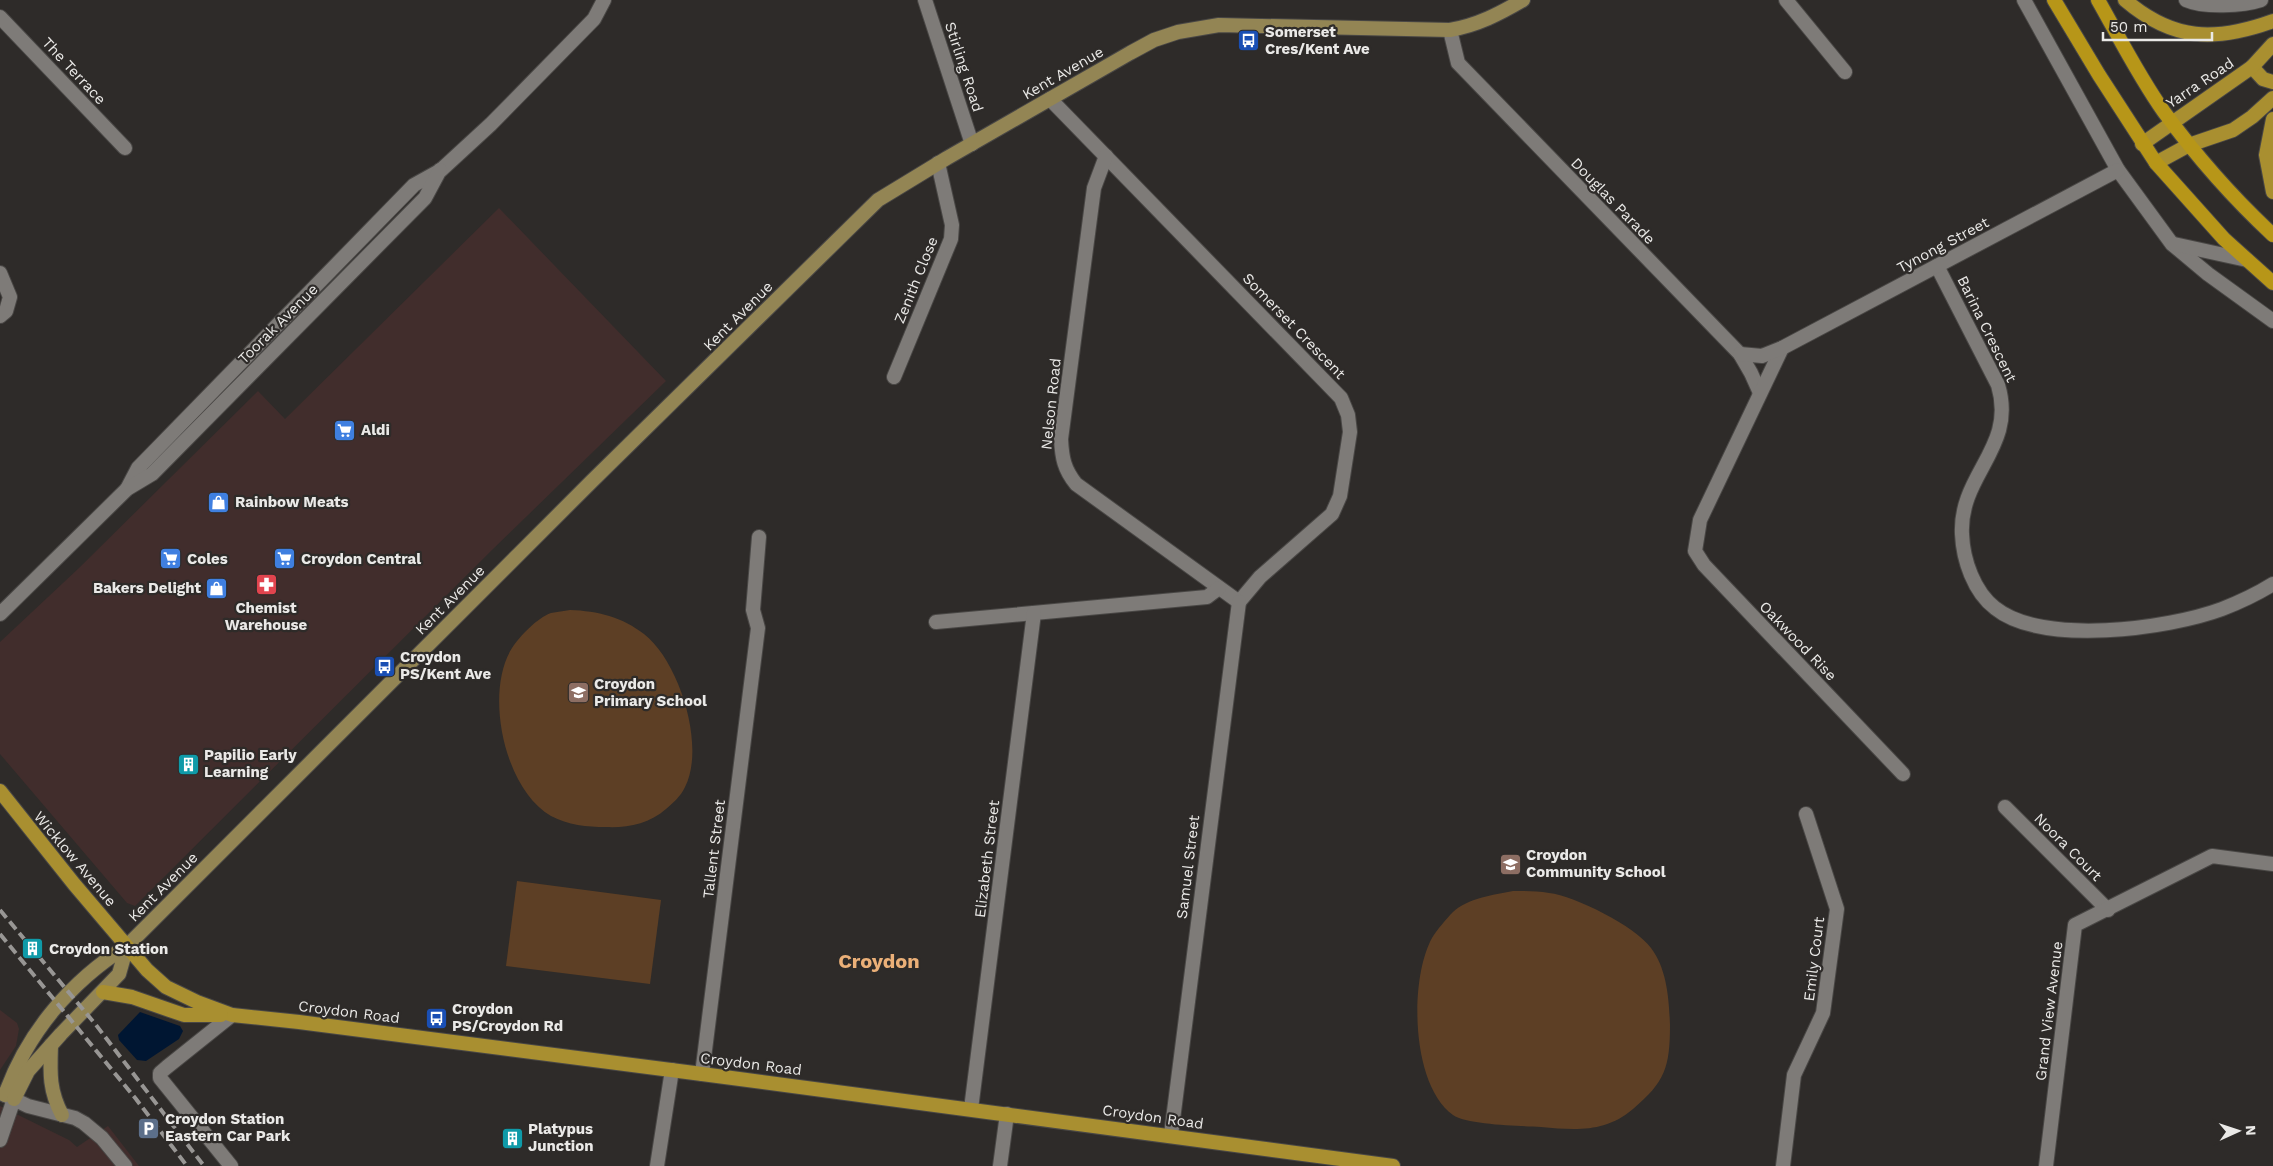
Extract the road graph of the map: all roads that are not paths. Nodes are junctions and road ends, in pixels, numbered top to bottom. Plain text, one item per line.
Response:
1 (604, 0) edge
2 (925, 0) edge
3 (1524, 0) edge
4 (1786, 0) edge
5 (2024, 0) edge
6 (2054, 0) edge
7 (2098, 0) edge
8 (2125, 0) edge
9 (2186, 0) edge
10 (2261, 0) edge
11 (0, 17) edge
12 (2273, 21) edge
13 (1450, 30) junction
14 (2273, 44) edge
15 (2252, 67) junction
16 (1845, 72) dead end
17 (2273, 82) edge
18 (2273, 98) edge
19 (1050, 99) junction
20 (2273, 119) edge
21 (2172, 122) junction
22 (972, 144) junction
23 (2142, 144) junction
24 (2189, 146) junction
25 (125, 148) dead end
26 (1106, 156) junction
27 (938, 163) junction
28 (2156, 163) junction
29 (2118, 170) junction
30 (2273, 192) edge
31 (2273, 235) edge
32 (2172, 244) junction
33 (2247, 260) junction
34 (1937, 266) junction
35 (0, 273) edge
36 (2273, 283) edge
37 (0, 316) edge
38 (2273, 321) edge
39 (1782, 348) junction
40 (1740, 354) junction
41 (894, 377) dead end
42 (1760, 393) junction
43 (759, 537) dead end
44 (2273, 584) edge
45 (1219, 588) junction
46 (1239, 602) junction
47 (1034, 613) junction
48 (0, 614) edge
49 (936, 622) dead end
50 (1903, 774) dead end
51 (0, 792) edge
52 (2005, 807) dead end
53 (1806, 814) dead end
54 (2273, 864) edge
55 (2108, 910) junction
56 (127, 946) junction
57 (103, 992) junction
58 (232, 1015) junction
59 (50, 1045) junction
60 (672, 1070) junction
61 (702, 1074) junction
62 (6, 1096) edge
63 (971, 1109) junction
64 (0, 1113) edge
65 (1007, 1114) junction
66 (62, 1115) junction
67 (0, 1133) edge
68 (1171, 1135) junction
69 (0, 1139) edge
70 (1372, 1165) edge
71 (125, 1166) edge
72 (231, 1166) edge
73 (658, 1166) edge
74 (1000, 1166) edge
75 (1393, 1166) edge
76 (1783, 1166) edge
77 (2046, 1166) edge

1 - 48 street, Toorak Avenue
2 - 22 street, Stirling Road
3 - 13 main road, Kent Avenue
4 - 16 street
5 - 29 street
6 - 23 highway
7 - 21 highway
8 - 12 main road
9 - 10 street
11 - 25 street, The Terrace
13 - 19 main road, Kent Avenue
13 - 40 street, Douglas Parade
14 - 15 main road, Yarra Road
15 - 17 main road
15 - 21 main road, Yarra Road
18 - 24 main road
19 - 22 main road, Kent Avenue
19 - 26 street, Somerset Crescent
20 - 30 main road
21 - 23 main road, Yarra Road
21 - 24 highway
22 - 27 main road, Kent Avenue
23 - 28 highway
24 - 28 main road
24 - 31 highway
26 - 45 street, Nelson Road
26 - 46 street, Somerset Crescent
27 - 41 street, Zenith Close
27 - 56 main road, Kent Avenue
28 - 33 highway
29 - 32 street
29 - 34 street, Tynong Street
32 - 33 street
32 - 38 street
33 - 36 highway
34 - 39 street, Tynong Street
34 - 44 street, Barina Crescent
35 - 37 street
39 - 40 street, Tynong Street
39 - 42 street
40 - 42 street, Douglas Parade
42 - 50 street, Oakwood Rise
43 - 61 street, Tallent Street
45 - 46 street, Nelson Road
45 - 47 street
46 - 68 street, Samuel Street
47 - 49 street
47 - 63 street, Elizabeth Street
51 - 56 main road, Wicklow Avenue
52 - 55 street, Noora Court
53 - 76 street, Emily Court
54 - 55 street, Grand View Avenue
55 - 77 street, Grand View Avenue
56 - 57 main road, Kent Avenue
56 - 58 main road, Croydon Road
56 - 62 main road, Kent Avenue
57 - 58 main road
57 - 59 main road, Kent Avenue
58 - 60 main road, Croydon Road
58 - 72 street
59 - 62 main road, Kent Avenue
59 - 66 main road
60 - 61 main road, Croydon Road
60 - 73 street
61 - 63 main road, Croydon Road
62 - 64 street
62 - 66 street
62 - 69 street
63 - 65 main road, Croydon Road
65 - 68 main road, Croydon Road
65 - 74 street
66 - 71 street
67 - 69 street
68 - 70 main road, Croydon Road
70 - 75 main road, Croydon Road

